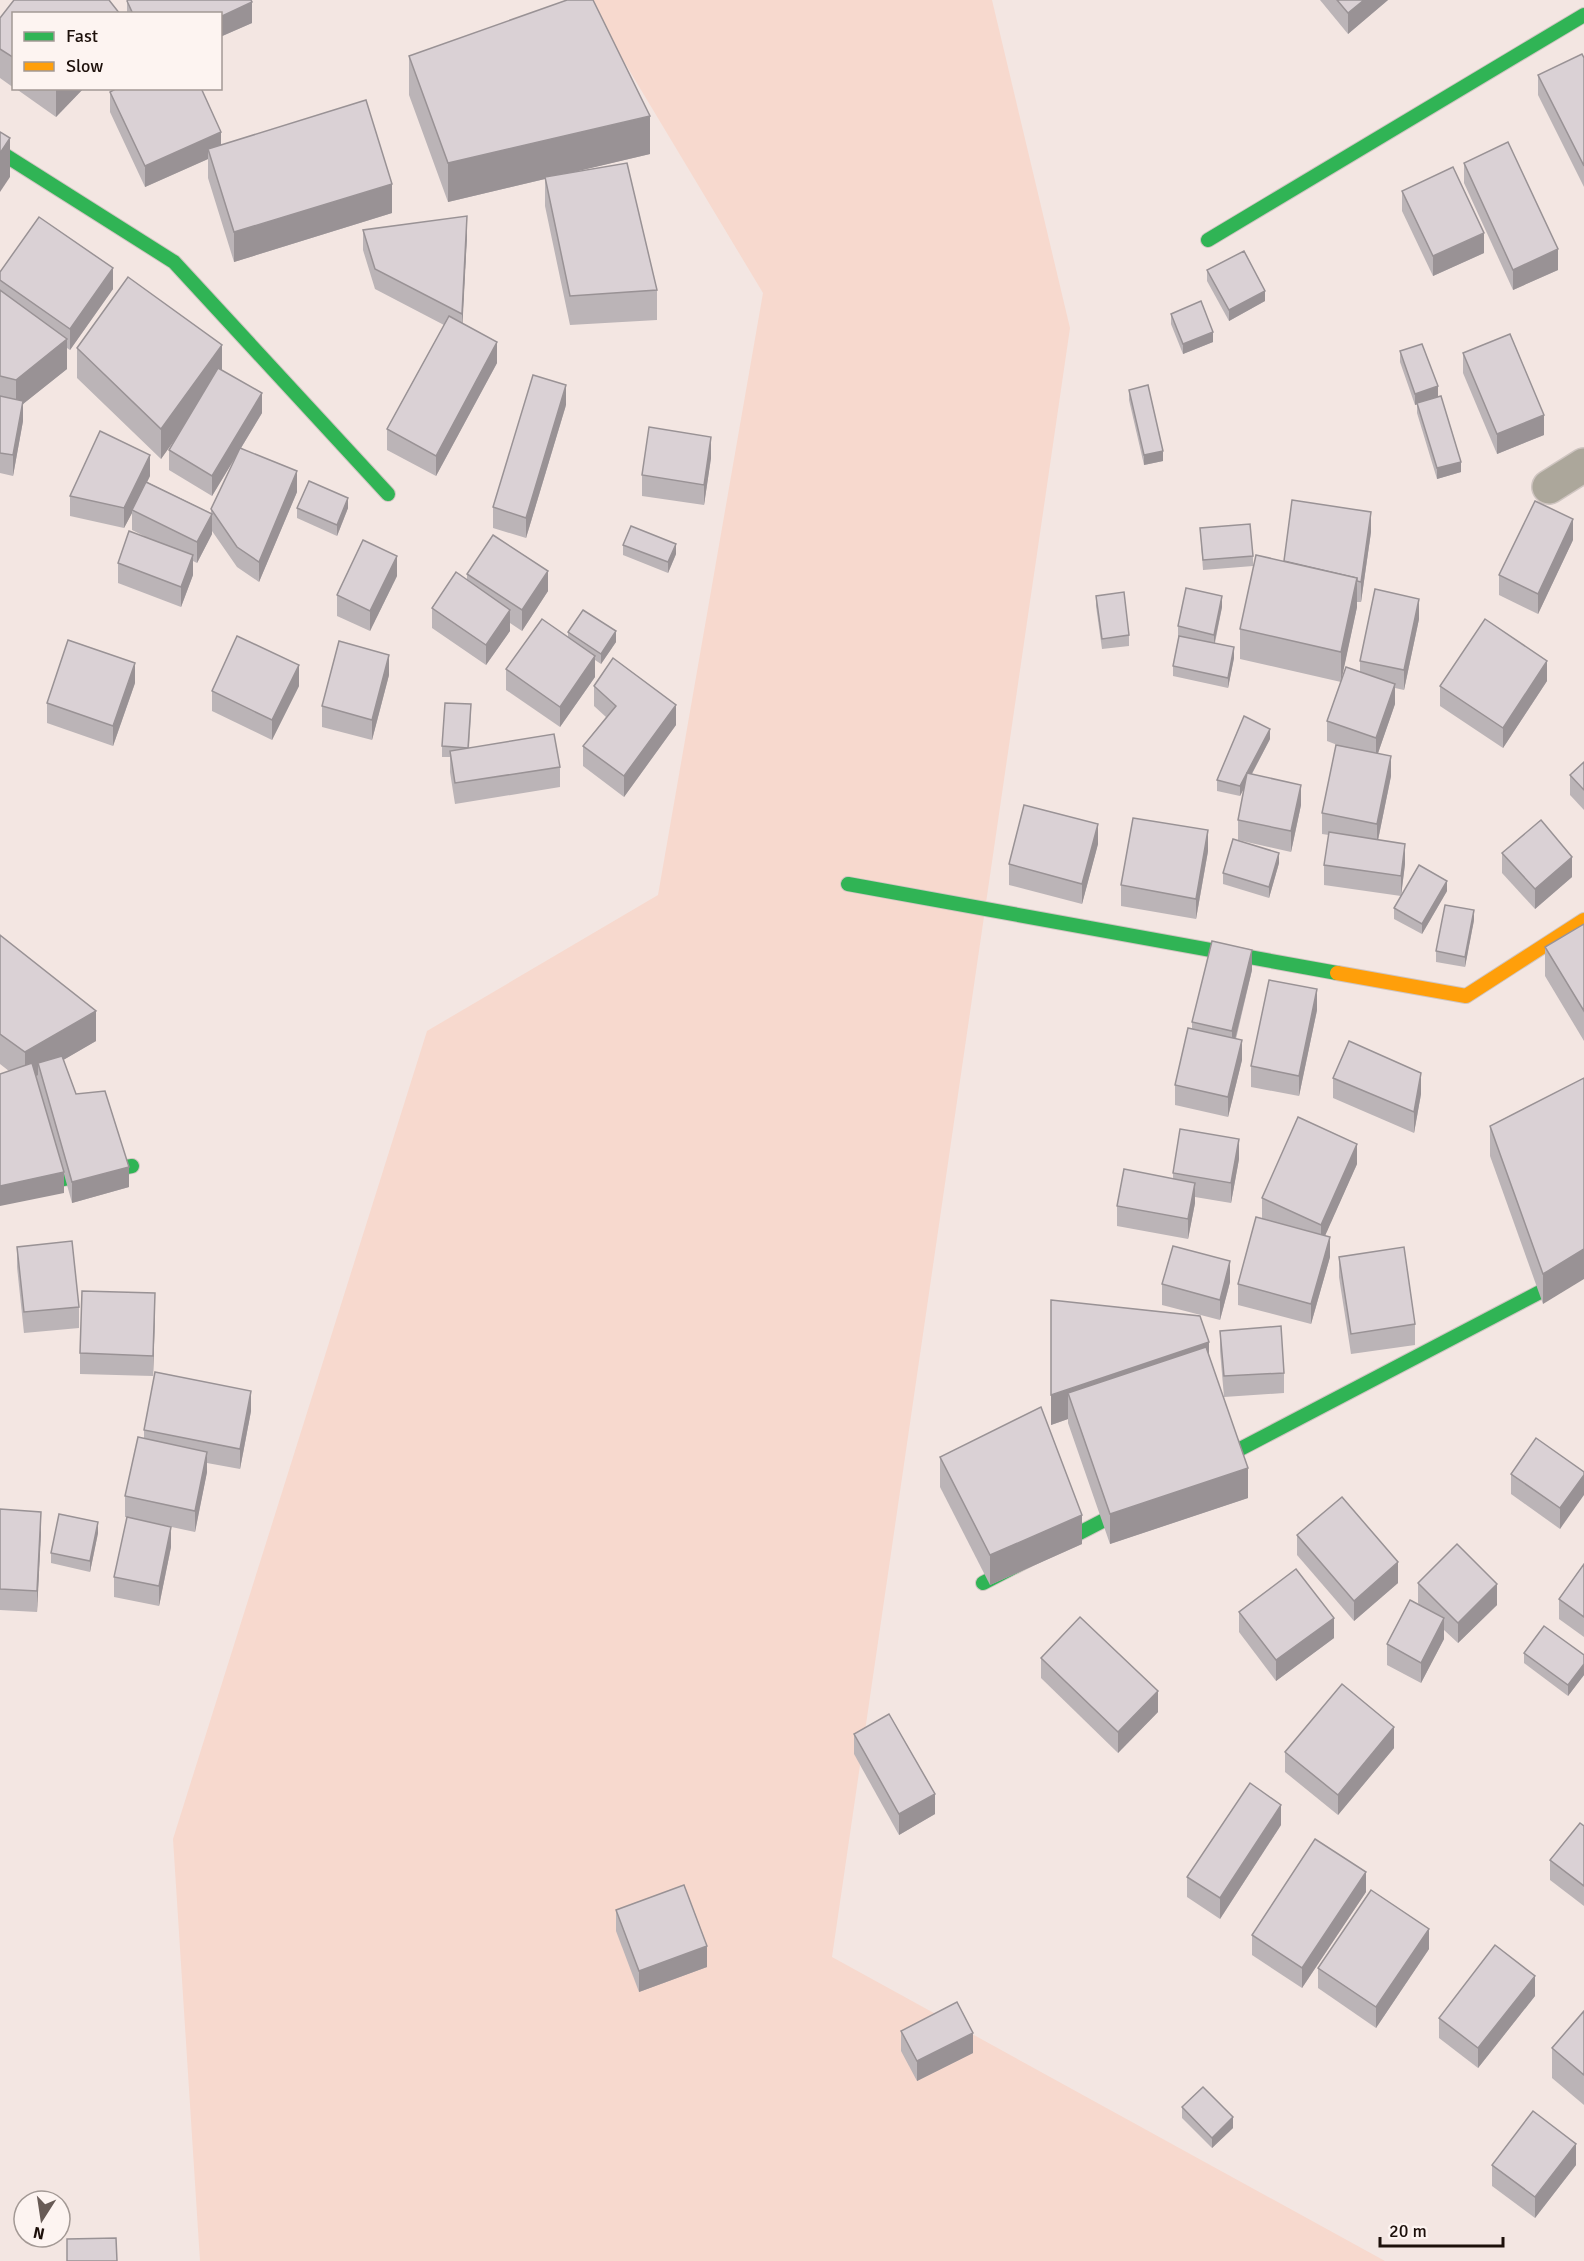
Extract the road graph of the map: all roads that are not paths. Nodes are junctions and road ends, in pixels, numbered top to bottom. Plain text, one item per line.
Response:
1 (1584, 15) edge
2 (0, 152) edge
3 (1208, 240) dead end
4 (1584, 465) edge
5 (1549, 487) dead end
6 (388, 494) dead end
7 (848, 884) dead end
8 (1584, 920) edge
9 (132, 1166) dead end
10 (0, 1191) edge
11 (1584, 1269) edge
12 (1184, 1478) edge
13 (1152, 1495) edge
14 (983, 1583) dead end

1 - 3 street
2 - 6 street
4 - 5 street
7 - 8 street
9 - 10 street
11 - 12 street
13 - 14 street

